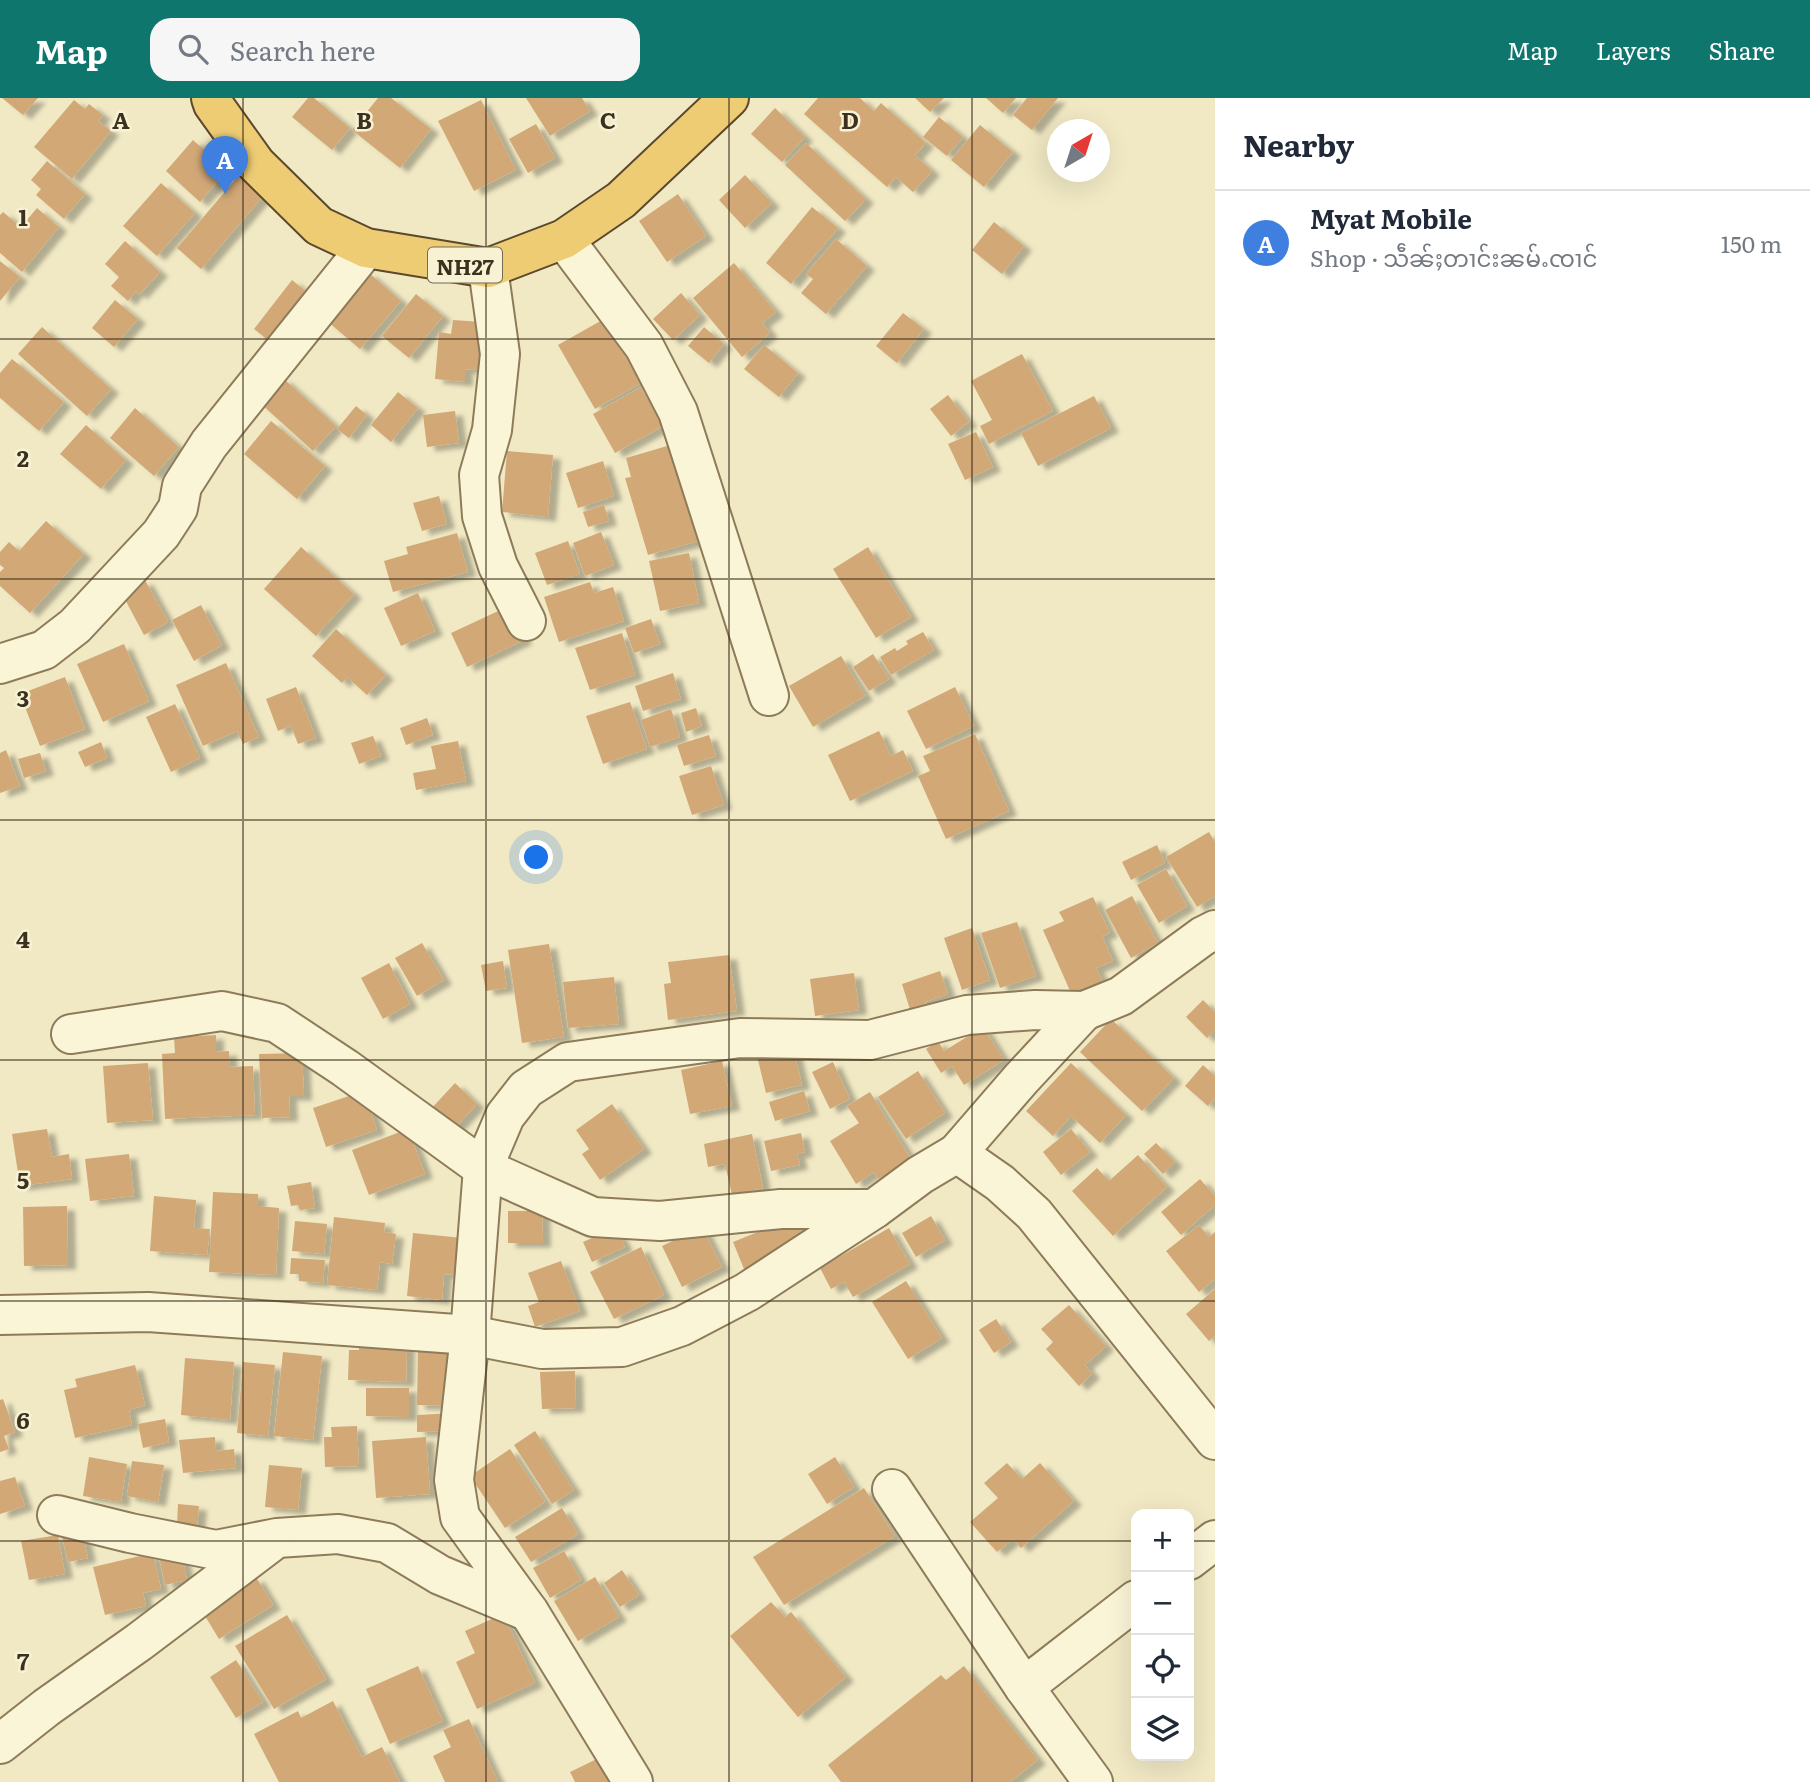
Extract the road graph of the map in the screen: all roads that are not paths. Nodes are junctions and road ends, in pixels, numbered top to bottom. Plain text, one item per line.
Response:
1 (729, 98) edge
2 (208, 100) edge
3 (564, 239) junction
4 (366, 248) junction
5 (488, 268) junction
6 (526, 621) dead end
7 (0, 664) edge
8 (769, 696) dead end
9 (1215, 930) edge
10 (1084, 1011) junction
11 (71, 1034) dead end
12 (957, 1153) junction
13 (483, 1168) junction
14 (874, 1209) junction
15 (0, 1315) edge
16 (470, 1335) junction
17 (1215, 1440) edge
18 (892, 1489) dead end
19 (57, 1515) dead end
20 (277, 1538) junction
21 (1215, 1540) edge
22 (1194, 1556) edge
23 (1131, 1604) edge
24 (529, 1612) junction
25 (1024, 1687) junction
26 (0, 1744) edge
27 (633, 1782) edge
28 (1093, 1782) edge

1 - 3 highway, NH27
2 - 4 highway, NH27
3 - 5 highway, NH27
3 - 8 street
4 - 5 highway, NH27
4 - 7 street
5 - 6 street
9 - 10 street
10 - 12 street
10 - 13 street
11 - 13 street
12 - 14 street
12 - 17 street
13 - 14 street
13 - 16 street
14 - 16 street
15 - 16 street
16 - 24 street
18 - 25 street
19 - 20 street
20 - 24 street
20 - 26 street
21 - 22 street
23 - 25 street
24 - 27 street
25 - 28 street

